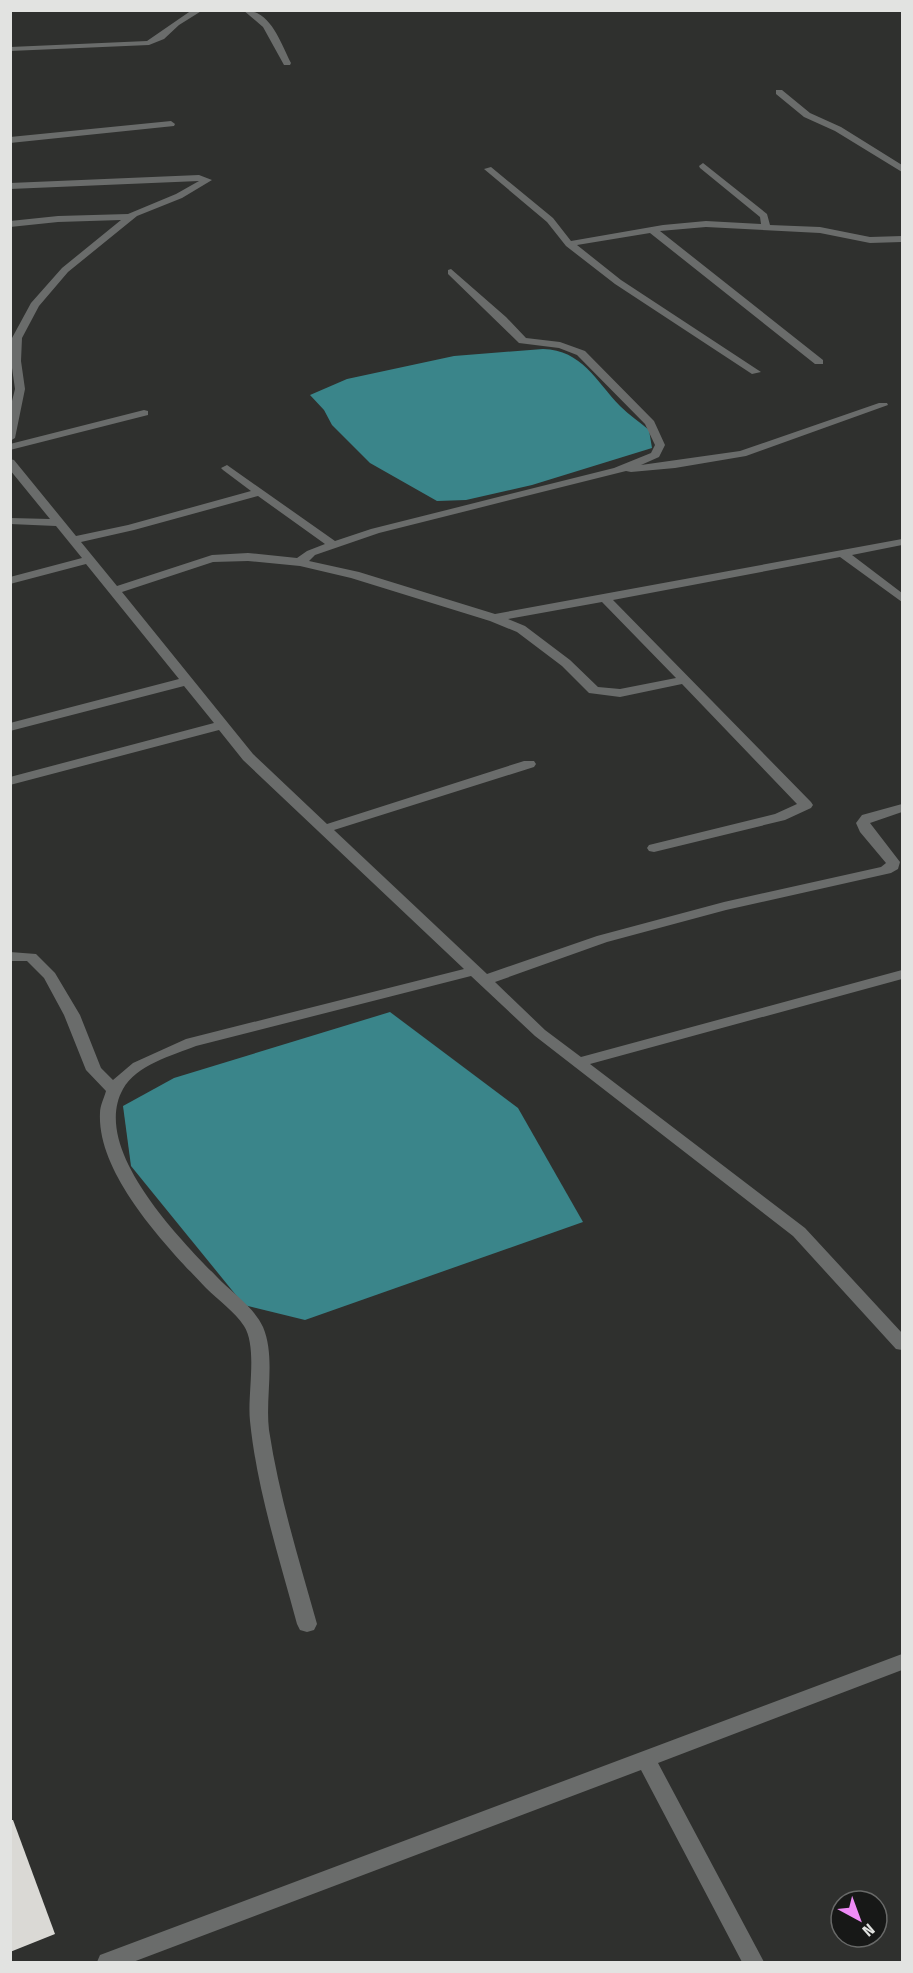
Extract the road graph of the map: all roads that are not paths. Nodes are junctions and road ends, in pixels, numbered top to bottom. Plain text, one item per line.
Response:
1 (199, 10) edge
2 (250, 11) edge
3 (10, 49) edge
4 (287, 63) dead end
5 (779, 92) dead end
6 (171, 124) dead end
7 (10, 140) edge
8 (703, 166) dead end
9 (488, 169) dead end
10 (903, 169) edge
11 (10, 186) edge
12 (129, 217) junction
13 (10, 224) edge
14 (766, 227) junction
15 (652, 230) junction
16 (903, 239) edge
17 (569, 244) junction
18 (451, 272) dead end
19 (819, 362) dead end
20 (756, 372) dead end
21 (883, 405) dead end
22 (144, 413) dead end
23 (10, 438) edge
24 (10, 447) edge
25 (10, 462) edge
26 (227, 468) dead end
27 (618, 470) junction
28 (260, 492) junction
29 (10, 521) edge
30 (59, 523) junction
31 (73, 540) junction
32 (903, 542) edge
33 (332, 544) junction
34 (842, 553) junction
35 (89, 560) junction
36 (300, 562) junction
37 (10, 580) edge
38 (114, 591) junction
39 (903, 598) edge
40 (606, 599) junction
41 (494, 618) junction
42 (684, 680) junction
43 (187, 681) junction
44 (222, 725) junction
45 (10, 727) edge
46 (529, 764) dead end
47 (10, 781) edge
48 (903, 808) edge
49 (324, 828) junction
50 (654, 848) dead end
51 (898, 866) edge
52 (10, 956) edge
53 (903, 974) edge
54 (480, 975) junction
55 (579, 1062) junction
56 (114, 1090) junction
57 (903, 1344) edge
58 (307, 1624) dead end
59 (903, 1662) edge
60 (646, 1760) junction
61 (108, 1962) edge
62 (753, 1962) edge

1 - 3 street
2 - 4 street
5 - 10 street
6 - 7 street
8 - 14 street
9 - 17 street
11 - 12 street
12 - 13 street
12 - 23 street
14 - 15 street
14 - 16 street
15 - 17 street
15 - 19 street
17 - 20 street
18 - 27 street
21 - 27 street
22 - 24 street
25 - 30 street
26 - 28 street
27 - 33 street
28 - 31 street
28 - 33 street
29 - 30 street
30 - 31 street
31 - 35 street
32 - 34 street
33 - 36 street
34 - 39 street
34 - 40 street
35 - 37 street
35 - 38 street
36 - 38 street
36 - 41 street
38 - 43 street
40 - 41 street
40 - 42 street
41 - 42 street
42 - 50 street
43 - 44 street
43 - 45 street
44 - 47 street
44 - 49 street
46 - 49 street
48 - 51 street
49 - 54 street
51 - 54 street
52 - 56 street
53 - 55 street
54 - 55 street
54 - 56 street
55 - 57 street
56 - 58 street
59 - 60 street
60 - 61 street
60 - 62 street

